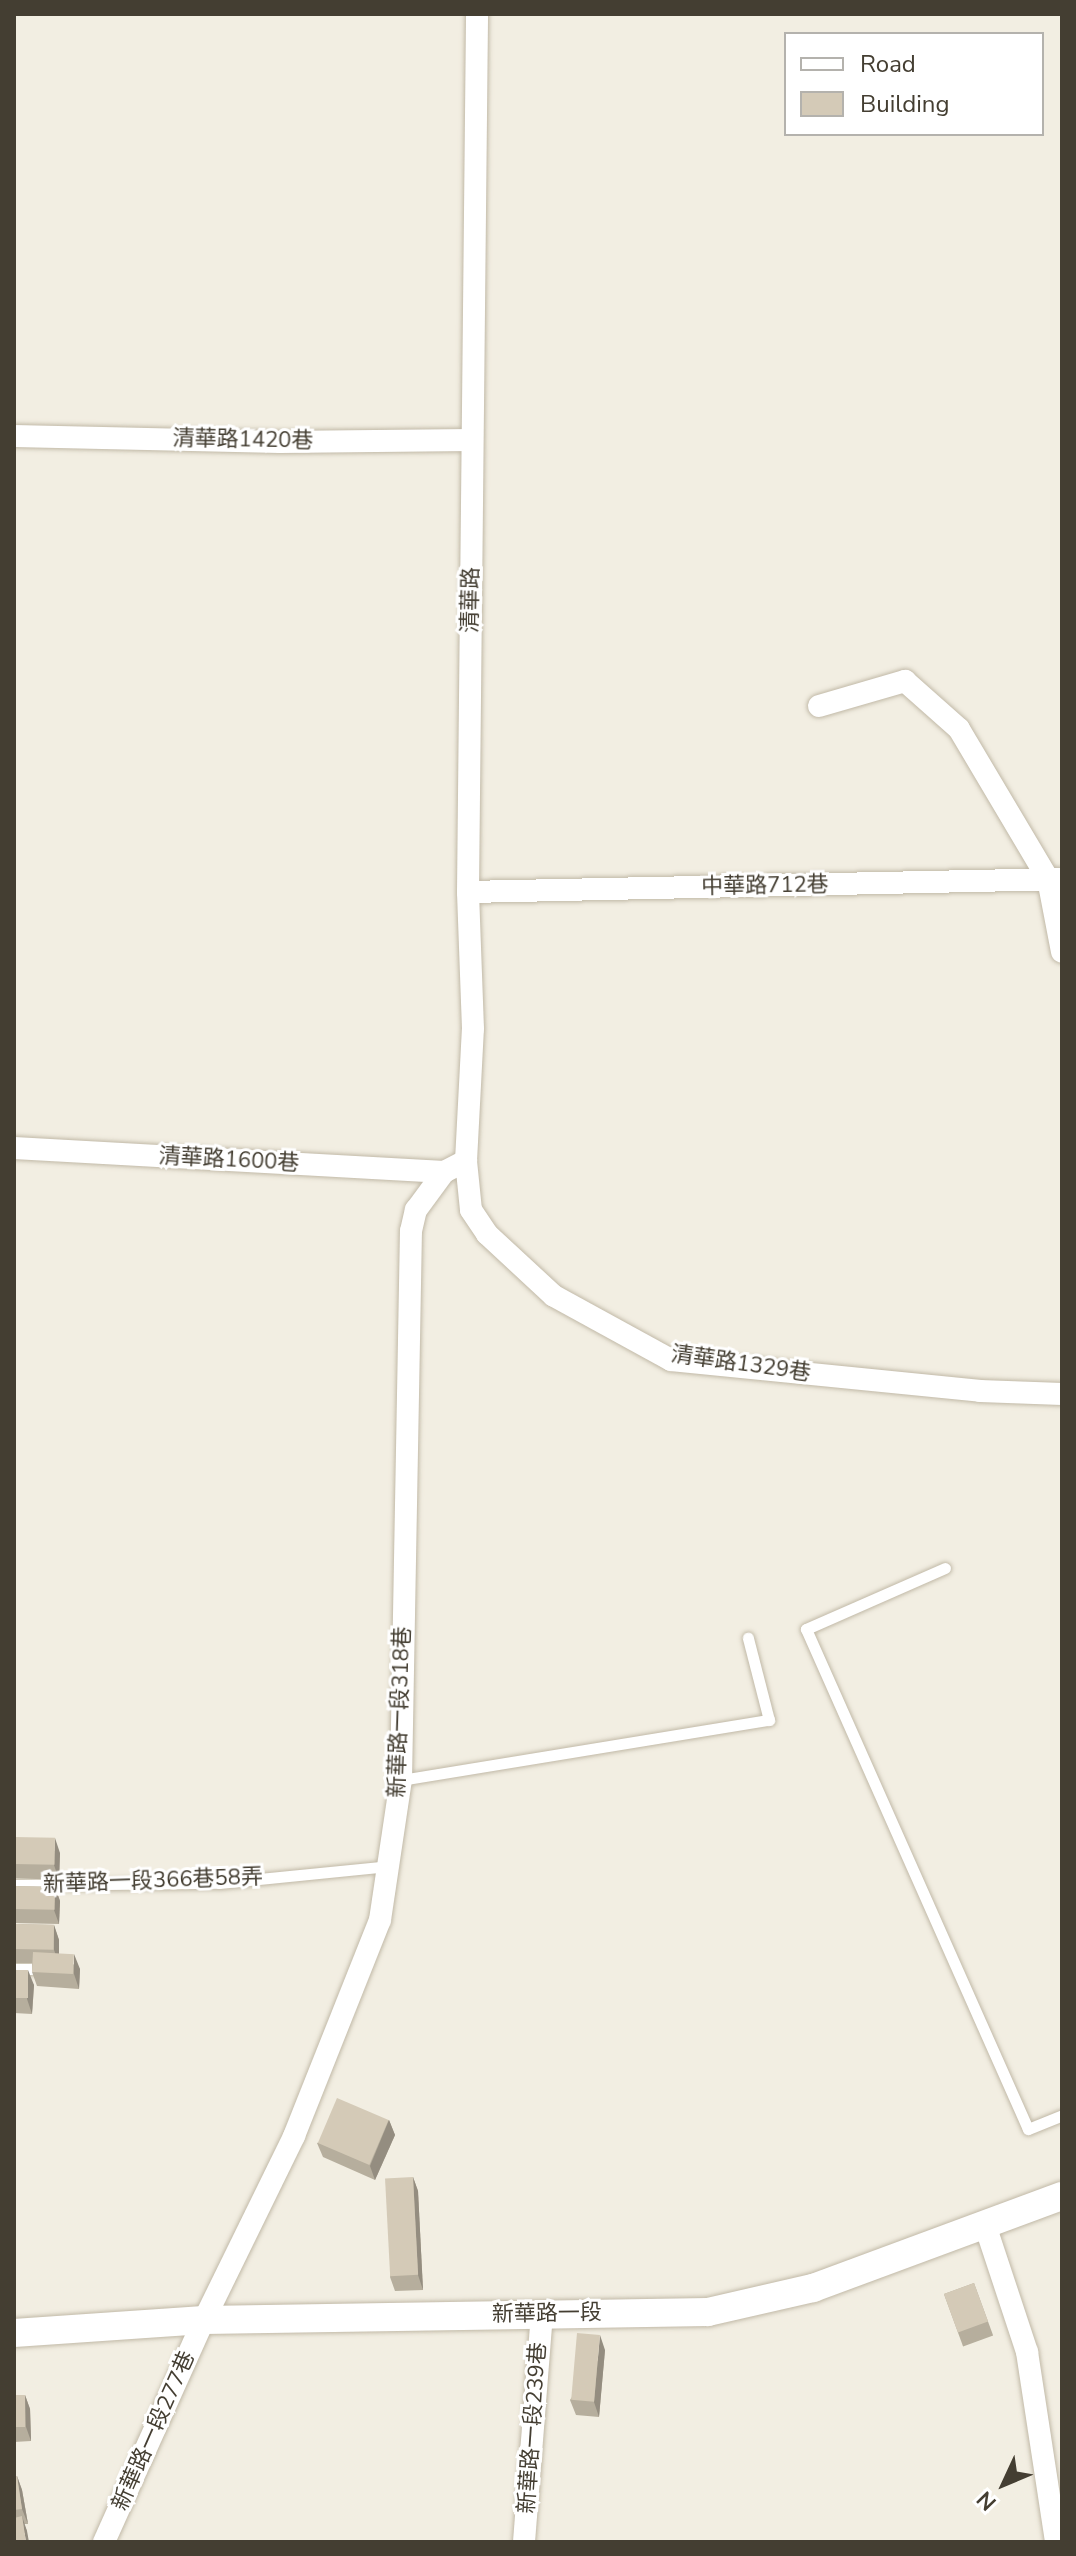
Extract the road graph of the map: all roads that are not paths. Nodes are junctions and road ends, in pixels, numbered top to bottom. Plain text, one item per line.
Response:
1 (477, 14) edge
2 (14, 436) edge
3 (472, 440) junction
4 (819, 706) dead end
5 (1055, 879) edge
6 (468, 892) junction
7 (1062, 952) edge
8 (14, 1148) edge
9 (466, 1161) junction
10 (444, 1172) junction
11 (1062, 1394) edge
12 (945, 1568) dead end
13 (748, 1638) dead end
14 (401, 1780) junction
15 (388, 1866) junction
16 (14, 1885) edge
17 (14, 1969) edge
18 (31, 1969) edge
19 (1062, 2115) edge
20 (1062, 2196) edge
21 (986, 2228) junction
22 (542, 2314) junction
23 (204, 2320) junction
24 (14, 2333) edge
25 (104, 2542) edge
26 (524, 2542) edge
27 (1056, 2542) edge

1 - 3 street, 清華路
2 - 3 street, 清華路1420巷
3 - 6 street, 清華路
4 - 5 street
5 - 6 street, 中華路712巷
5 - 7 street
6 - 9 street, 清華路
8 - 10 street, 清華路1600巷
9 - 10 street
9 - 11 street, 清華路1329巷
10 - 14 street, 新華路一段318巷
12 - 19 lane
13 - 14 lane
14 - 15 street, 新華路一段318巷
15 - 16 lane, 新華路一段366巷58弄
15 - 23 street, 新華路一段318巷
17 - 18 lane
20 - 21 street, 新華路一段
21 - 22 street, 新華路一段
21 - 27 street
22 - 23 street, 新華路一段
22 - 26 street, 新華路一段239巷
23 - 24 street, 新華路一段
23 - 25 street, 新華路一段277巷

